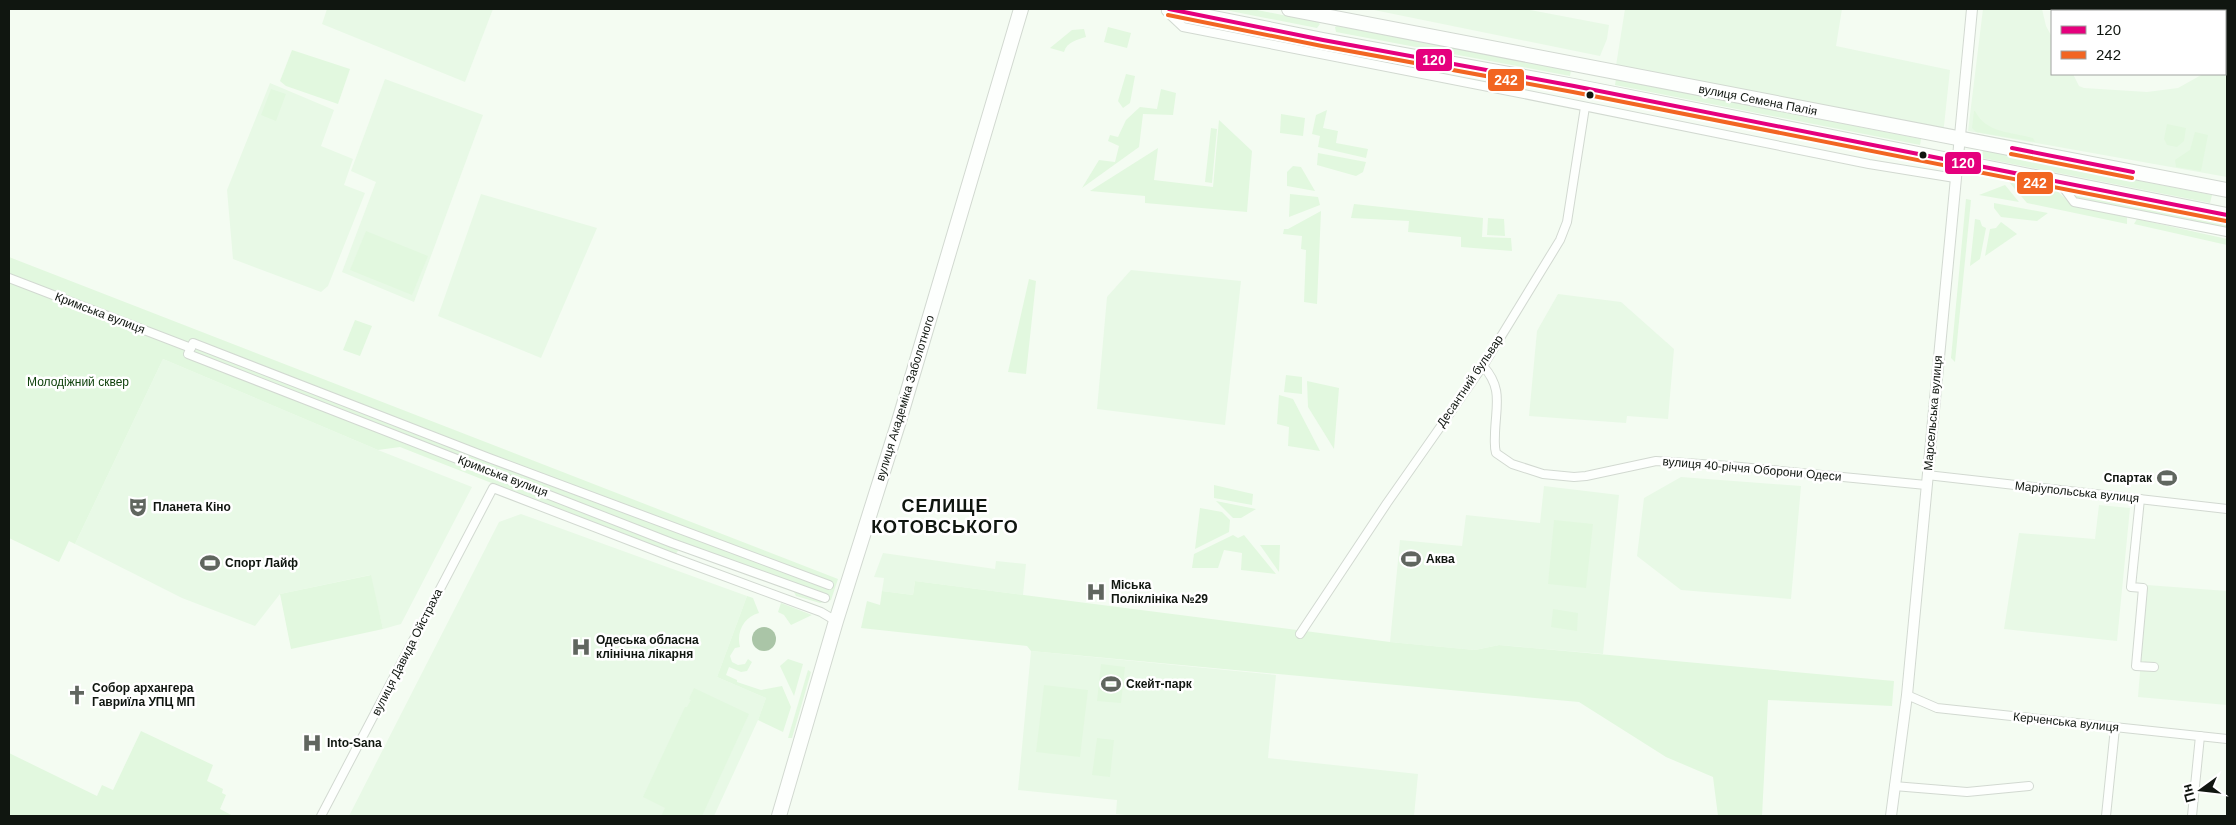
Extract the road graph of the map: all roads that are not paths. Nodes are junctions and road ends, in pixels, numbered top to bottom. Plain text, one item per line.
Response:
1 (1021, 9) edge
2 (1164, 9) edge
3 (1169, 9) edge
4 (1289, 9) edge
5 (1972, 9) edge
6 (1328, 17) junction
7 (1323, 40) junction
8 (1611, 71) junction
9 (1608, 93) junction
10 (1586, 107) junction
11 (1959, 138) junction
12 (1957, 161) junction
13 (1955, 178) junction
14 (2060, 183) junction
15 (2223, 190) edge
16 (2221, 214) edge
17 (2227, 232) edge
18 (9, 278) edge
19 (191, 348) junction
20 (1483, 366) junction
21 (1927, 480) junction
22 (492, 488) joint
23 (2140, 499) junction
24 (2227, 509) edge
25 (829, 585) dead end
26 (825, 598) dead end
27 (836, 621) junction
28 (1300, 634) dead end
29 (2154, 667) dead end
30 (1907, 694) junction
31 (2115, 728) junction
32 (2200, 736) junction
33 (2227, 739) edge
34 (1894, 786) junction
35 (2029, 786) dead end
36 (321, 816) edge
37 (779, 816) edge
38 (1891, 816) edge
39 (2106, 816) edge
40 (2192, 816) edge

1 - 27 highway, вулиця Академіка Заболотного
2 - 10 street
3 - 7 highway, вулиця Семена Палія
4 - 6 highway, вулиця Семена Палія
5 - 11 street, Марсельська вулиця
6 - 7 highway
6 - 8 highway, вулиця Семена Палія
7 - 9 highway, вулиця Семена Палія
8 - 9 highway
8 - 11 highway, вулиця Семена Палія
9 - 12 highway, вулиця Семена Палія
10 - 13 street
10 - 20 street, Десантний бульвар
11 - 12 street, Марсельська вулиця
11 - 15 highway, вулиця Семена Палія
12 - 13 street, Марсельська вулиця
12 - 14 highway, вулиця Семена Палія
13 - 21 street, Марсельська вулиця
14 - 16 highway, вулиця Семена Палія
14 - 17 street
15 - 16 highway
18 - 19 street, Кримська вулиця
19 - 25 street, Кримська вулиця
19 - 26 street, Кримська вулиця
20 - 21 street, вулиця 40-річчя Оборони Одеси
20 - 28 street, Десантний бульвар
21 - 23 street, Маріупольська вулиця
21 - 30 street, Марсельська вулиця
22 - 27 street, Кримська вулиця
22 - 36 street, вулиця Давида Ойстраха
23 - 24 street, Маріупольська вулиця
23 - 29 street
27 - 37 highway, вулиця Академіка Заболотного
30 - 31 street, Керченська вулиця
30 - 34 street, Марсельська вулиця
31 - 32 street, Керченська вулиця
31 - 39 street
32 - 33 street, Керченська вулиця
32 - 40 street
34 - 35 street
34 - 38 street, Марсельська вулиця

